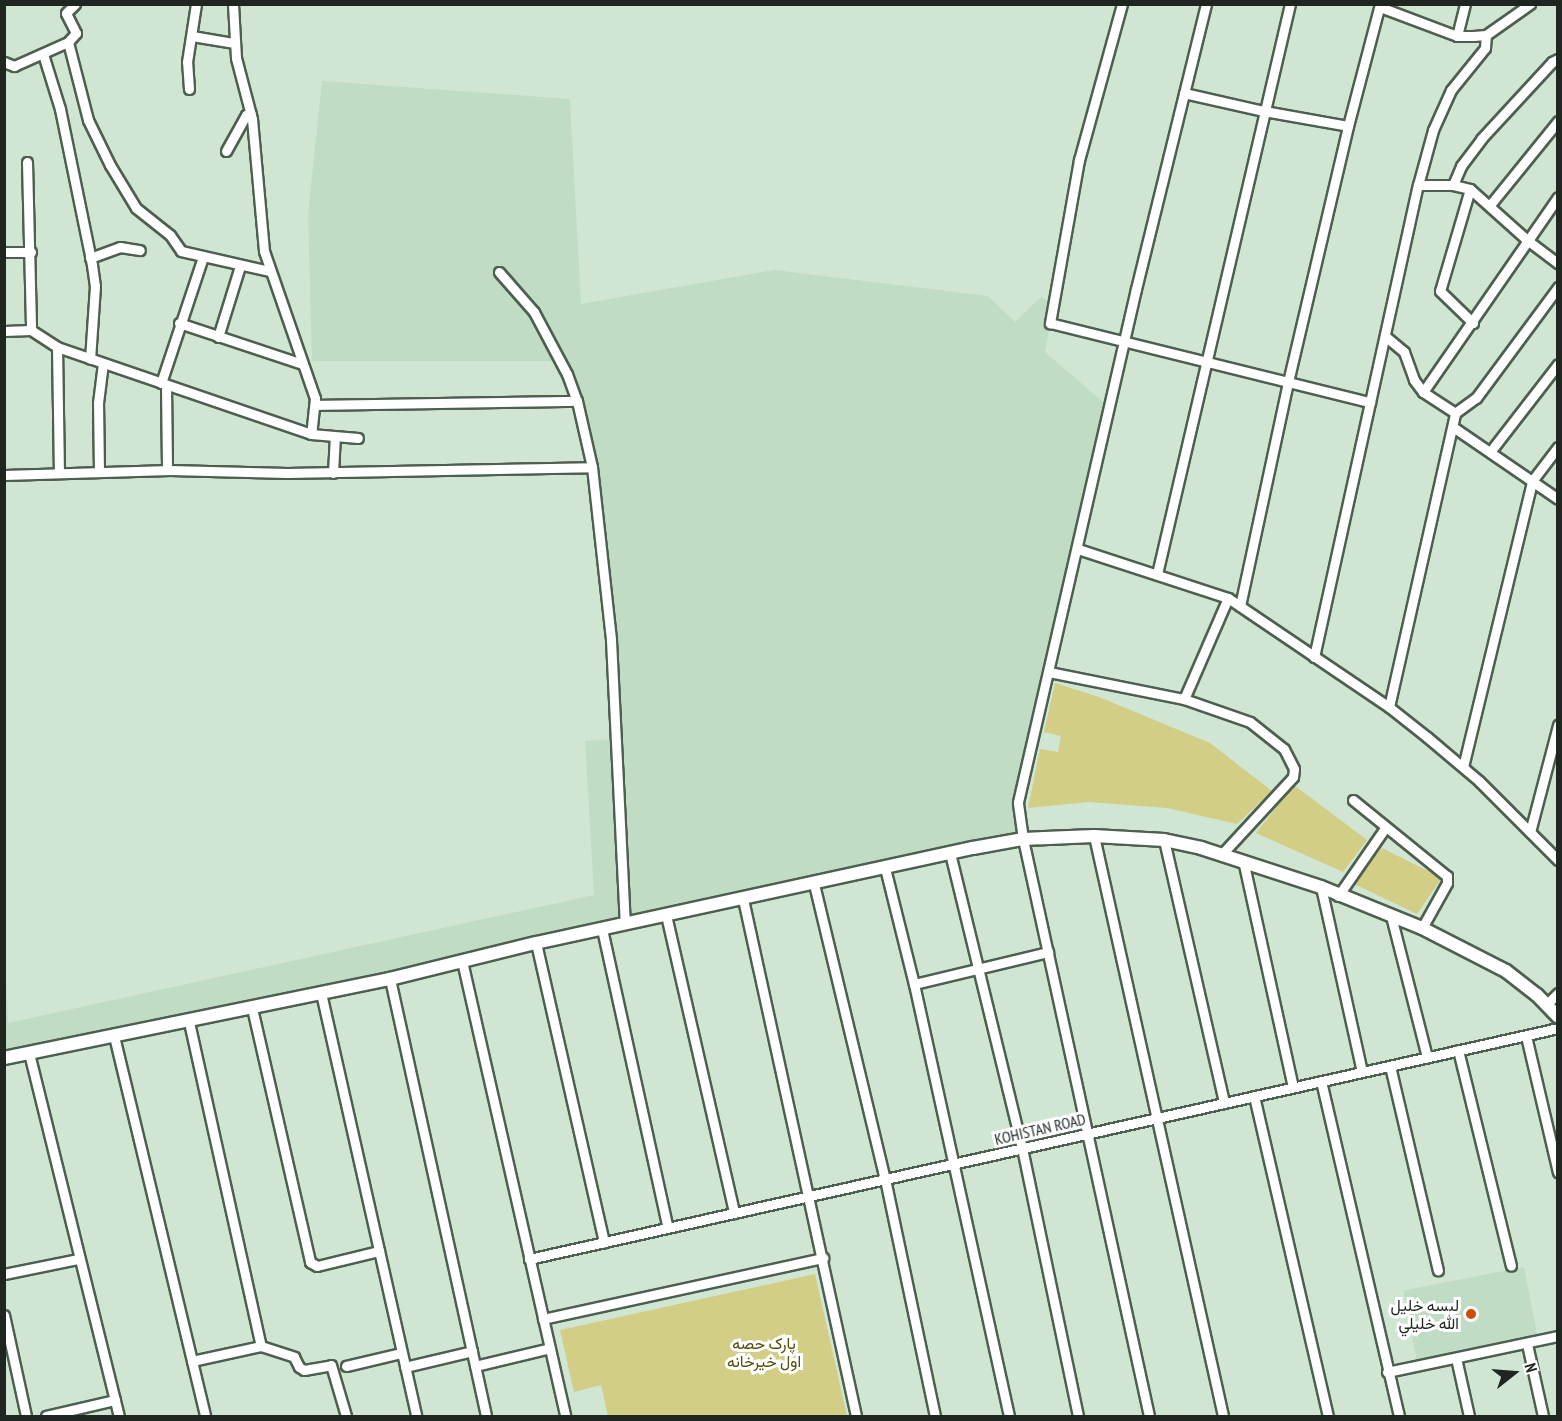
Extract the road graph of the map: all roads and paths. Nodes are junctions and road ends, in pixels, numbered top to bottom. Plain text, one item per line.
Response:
1 (75, 4) edge
2 (196, 4) edge
3 (233, 4) edge
4 (1122, 4) edge
5 (1206, 4) edge
6 (1290, 4) edge
7 (1465, 4) edge
8 (1530, 4) edge
9 (1380, 6) edge
10 (1486, 35) junction
11 (192, 36) junction
12 (1457, 36) junction
13 (68, 42) junction
14 (234, 43) junction
15 (43, 54) junction
16 (1557, 59) edge
17 (4, 62) edge
18 (189, 89) dead end
19 (1184, 93) junction
20 (1264, 111) junction
21 (251, 113) junction
22 (1557, 122) edge
23 (1348, 126) junction
24 (226, 150) dead end
25 (27, 162) dead end
26 (1418, 185) junction
27 (1453, 185) junction
28 (1470, 189) junction
29 (1557, 197) edge
30 (1490, 205) junction
31 (1527, 240) junction
32 (140, 250) dead end
33 (4, 252) edge
34 (31, 252) junction
35 (203, 257) junction
36 (90, 258) junction
37 (1557, 263) edge
38 (240, 266) junction
39 (270, 271) junction
40 (499, 272) dead end
41 (1557, 287) edge
42 (179, 323) junction
43 (1473, 323) junction
44 (31, 330) junction
45 (4, 331) edge
46 (1385, 336) junction
47 (218, 337) junction
48 (1124, 344) junction
49 (57, 347) junction
50 (90, 359) junction
51 (103, 363) junction
52 (1205, 363) junction
53 (302, 364) junction
54 (1557, 364) edge
55 (1288, 382) junction
56 (163, 384) junction
57 (1423, 392) junction
58 (577, 401) junction
59 (1370, 402) junction
60 (315, 405) junction
61 (1455, 413) junction
62 (1453, 427) junction
63 (311, 434) junction
64 (335, 438) junction
65 (358, 438) dead end
66 (1557, 447) edge
67 (1490, 452) junction
68 (592, 467) junction
69 (167, 470) junction
70 (99, 472) junction
71 (333, 473) junction
72 (59, 474) junction
73 (4, 476) edge
74 (1532, 481) junction
75 (1557, 499) edge
76 (1078, 549) junction
77 (1157, 574) junction
78 (1228, 598) junction
79 (1240, 606) junction
80 (1314, 657) junction
81 (1049, 672) junction
82 (1184, 699) junction
83 (1389, 707) junction
84 (1557, 725) edge
85 (1462, 767) junction
86 (1353, 800) dead end
87 (1385, 828) junction
88 (1530, 832) junction
89 (1094, 836) junction
90 (1023, 839) junction
91 (1164, 840) junction
92 (950, 853) junction
93 (1222, 854) junction
94 (1243, 860) junction
95 (1557, 860) edge
96 (885, 868) junction
97 (814, 884) junction
98 (1321, 887) junction
99 (1338, 896) junction
100 (743, 899) junction
101 (666, 915) junction
102 (1391, 916) junction
103 (625, 924) junction
104 (1422, 928) junction
105 (602, 929) junction
106 (536, 943) junction
107 (1048, 952) junction
108 (462, 961) junction
109 (979, 969) junction
110 (390, 979) junction
111 (914, 984) junction
112 (321, 993) junction
113 (1557, 993) edge
114 (1546, 1005) junction
115 (252, 1008) junction
116 (1557, 1017) edge
117 (189, 1022) junction
118 (1557, 1028) edge
119 (114, 1036) junction
120 (1526, 1036) junction
121 (1458, 1050) junction
122 (29, 1053) junction
123 (4, 1058) edge
124 (1427, 1058) junction
125 (1390, 1066) junction
126 (1362, 1072) junction
127 (1321, 1081) junction
128 (1293, 1087) junction
129 (1254, 1096) junction
130 (1224, 1103) junction
131 (1157, 1118) junction
132 (1089, 1133) junction
133 (1022, 1148) junction
134 (952, 1164) junction
135 (1557, 1172) edge
136 (885, 1179) junction
137 (809, 1196) junction
138 (734, 1213) junction
139 (668, 1228) junction
140 (604, 1242) junction
141 (379, 1251) junction
142 (823, 1258) junction
143 (78, 1259) junction
144 (529, 1259) junction
145 (1510, 1266) dead end
146 (1438, 1270) dead end
147 (4, 1274) edge
148 (4, 1315) edge
149 (543, 1318) junction
150 (1557, 1336) edge
151 (1527, 1344) junction
152 (261, 1346) junction
153 (550, 1348) junction
154 (472, 1351) junction
155 (401, 1353) junction
156 (1456, 1358) junction
157 (192, 1361) junction
158 (346, 1365) dead end
159 (475, 1366) junction
160 (405, 1367) junction
161 (1387, 1372) junction
162 (115, 1400) junction
163 (26, 1416) edge
164 (46, 1416) edge
165 (119, 1416) edge
166 (205, 1416) edge
167 (346, 1416) edge
168 (416, 1416) edge
169 (486, 1416) edge
170 (565, 1416) edge
171 (856, 1416) edge
172 (935, 1416) edge
173 (1009, 1416) edge
174 (1078, 1416) edge
175 (1149, 1416) edge
176 (1223, 1416) edge
177 (1328, 1416) edge
178 (1399, 1416) edge
179 (1469, 1416) edge
180 (1543, 1416) edge

1 - 13 street
2 - 11 street
3 - 14 street
4 - 48 street
5 - 19 street
6 - 20 street
7 - 12 street
8 - 10 street
9 - 12 street
9 - 23 street
10 - 12 street
10 - 26 street
11 - 14 street
11 - 18 street
13 - 15 street
13 - 35 street
14 - 21 street
15 - 17 street
15 - 36 street
16 - 27 street
19 - 20 street
19 - 48 street
20 - 23 street
20 - 52 street
21 - 24 street
21 - 39 street
22 - 30 street
23 - 55 street
25 - 34 street
26 - 27 street
26 - 46 street
27 - 28 street
28 - 30 street
28 - 43 street
29 - 31 street
30 - 31 street
31 - 37 street
31 - 43 street
32 - 36 street
33 - 34 street
34 - 44 street
35 - 38 street
35 - 42 street
36 - 50 street
38 - 39 street
38 - 47 street
39 - 53 street
40 - 58 street
41 - 61 street
42 - 47 street
42 - 56 street
43 - 57 street
44 - 45 street
44 - 49 street
46 - 57 street
46 - 59 street
47 - 53 street
48 - 52 street
48 - 76 street
49 - 50 street
49 - 72 street
50 - 51 street
51 - 56 street
51 - 70 street
52 - 55 street
52 - 77 street
53 - 60 street
54 - 67 street
55 - 59 street
55 - 79 street
56 - 63 street
56 - 69 street
57 - 61 street
58 - 60 street
58 - 68 street
59 - 80 street
60 - 63 street
61 - 62 street
62 - 67 street
62 - 83 street
63 - 64 street
64 - 65 street
64 - 71 street
66 - 74 street
67 - 74 street
68 - 71 street
68 - 103 street
69 - 70 street
69 - 71 street
70 - 72 street
72 - 73 street
74 - 75 street
74 - 85 street
76 - 77 street
76 - 81 street
77 - 78 street
78 - 79 street
78 - 82 street
79 - 80 street
80 - 83 street
81 - 82 street
81 - 90 street
82 - 93 street
83 - 85 street
84 - 88 street
85 - 88 street
86 - 87 street
87 - 99 street
87 - 104 street
88 - 95 street
89 - 90 main road
89 - 91 main road
89 - 131 street
90 - 92 main road
90 - 107 street
91 - 93 main road
91 - 130 street
92 - 96 main road
92 - 109 street
93 - 94 main road
94 - 98 main road
94 - 128 street
96 - 97 main road
96 - 111 street
97 - 100 main road
97 - 136 street
98 - 99 main road
98 - 126 street
99 - 102 main road
100 - 101 main road
100 - 137 street
101 - 103 main road
101 - 138 street
102 - 104 main road
102 - 124 street
103 - 105 main road
104 - 114 main road
105 - 106 main road
105 - 139 street
106 - 108 main road
106 - 140 street
107 - 109 street
107 - 132 street
108 - 110 main road
108 - 144 street
109 - 111 street
109 - 133 street
110 - 112 main road
110 - 154 street
111 - 134 street
112 - 115 main road
112 - 141 street
113 - 114 street
114 - 116 main road
115 - 117 main road
115 - 141 street
117 - 119 main road
117 - 152 street
118 - 120 street, KOHISTAN ROAD
119 - 122 main road
119 - 157 street
120 - 121 street, KOHISTAN ROAD
120 - 135 street
121 - 124 street, KOHISTAN ROAD
121 - 145 street
122 - 123 main road
122 - 143 street
124 - 125 street, KOHISTAN ROAD
125 - 126 street, KOHISTAN ROAD
125 - 146 street
126 - 127 street, KOHISTAN ROAD
127 - 128 street, KOHISTAN ROAD
127 - 161 street
128 - 129 street, KOHISTAN ROAD
129 - 130 street, KOHISTAN ROAD
129 - 177 street
130 - 131 street, KOHISTAN ROAD
131 - 132 street, KOHISTAN ROAD
131 - 176 street
132 - 133 street, KOHISTAN ROAD
132 - 175 street
133 - 134 street, KOHISTAN ROAD
133 - 174 street
134 - 136 street, KOHISTAN ROAD
134 - 173 street
136 - 137 street, KOHISTAN ROAD
136 - 172 street
137 - 138 street, KOHISTAN ROAD
137 - 142 street
138 - 139 street, KOHISTAN ROAD
139 - 140 street, KOHISTAN ROAD
140 - 144 street, KOHISTAN ROAD
141 - 155 street
142 - 149 street
142 - 171 street
143 - 147 street
143 - 162 street
144 - 149 street
148 - 163 street
149 - 153 street
150 - 151 street
151 - 156 street
151 - 180 street
152 - 157 street
152 - 167 street
153 - 159 street
153 - 170 street
154 - 159 street
154 - 160 street
155 - 158 street
155 - 160 street
156 - 161 street
156 - 179 street
157 - 166 street
159 - 169 street
160 - 168 street
161 - 178 street
162 - 164 street
162 - 165 street

